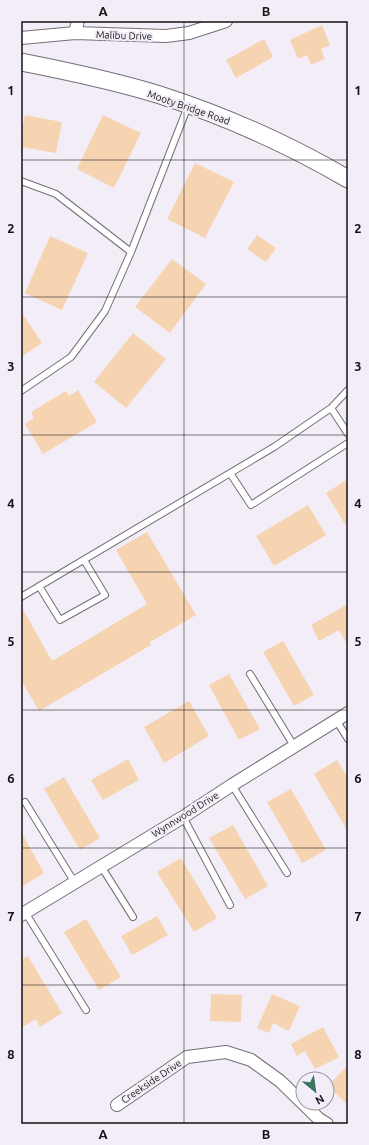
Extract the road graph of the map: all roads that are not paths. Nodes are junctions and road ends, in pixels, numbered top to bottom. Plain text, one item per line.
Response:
1 (226, 21) edge
2 (77, 27) edge
3 (21, 38) edge
4 (21, 62) edge
5 (189, 105) junction
6 (348, 178) edge
7 (21, 181) edge
8 (131, 252) junction
9 (348, 390) edge
10 (21, 391) edge
11 (331, 408) junction
12 (348, 434) edge
13 (348, 443) edge
14 (230, 472) junction
15 (84, 560) junction
16 (39, 586) junction
17 (21, 597) edge
18 (250, 674) dead end
19 (348, 713) edge
20 (336, 720) junction
21 (348, 739) edge
22 (294, 746) junction
23 (232, 785) junction
24 (25, 802) dead end
25 (183, 817) junction
26 (101, 866) junction
27 (287, 872) dead end
28 (74, 883) junction
29 (230, 905) dead end
30 (23, 913) edge
31 (133, 917) dead end
32 (86, 1010) dead end
33 (117, 1104) dead end
34 (327, 1124) edge

1 - 2 street, Malibu Drive
2 - 3 street, Malibu Drive
4 - 5 main road, Mooty Bridge Road
5 - 6 main road, Mooty Bridge Road
5 - 8 lane
7 - 8 lane
8 - 10 lane
9 - 11 lane
11 - 12 lane
11 - 14 lane
13 - 14 lane
14 - 15 lane
15 - 16 lane
15 - 16 lane
16 - 17 lane
18 - 22 lane
19 - 20 street, Wynnwood Drive
20 - 21 lane
20 - 22 street, Wynnwood Drive
22 - 23 street, Wynnwood Drive
23 - 25 street, Wynnwood Drive
23 - 27 lane
24 - 28 lane
25 - 26 street, Wynnwood Drive
25 - 29 lane
26 - 28 street, Wynnwood Drive
26 - 31 lane
28 - 30 street, Wynnwood Drive
30 - 32 lane
33 - 34 street, Creekside Drive

